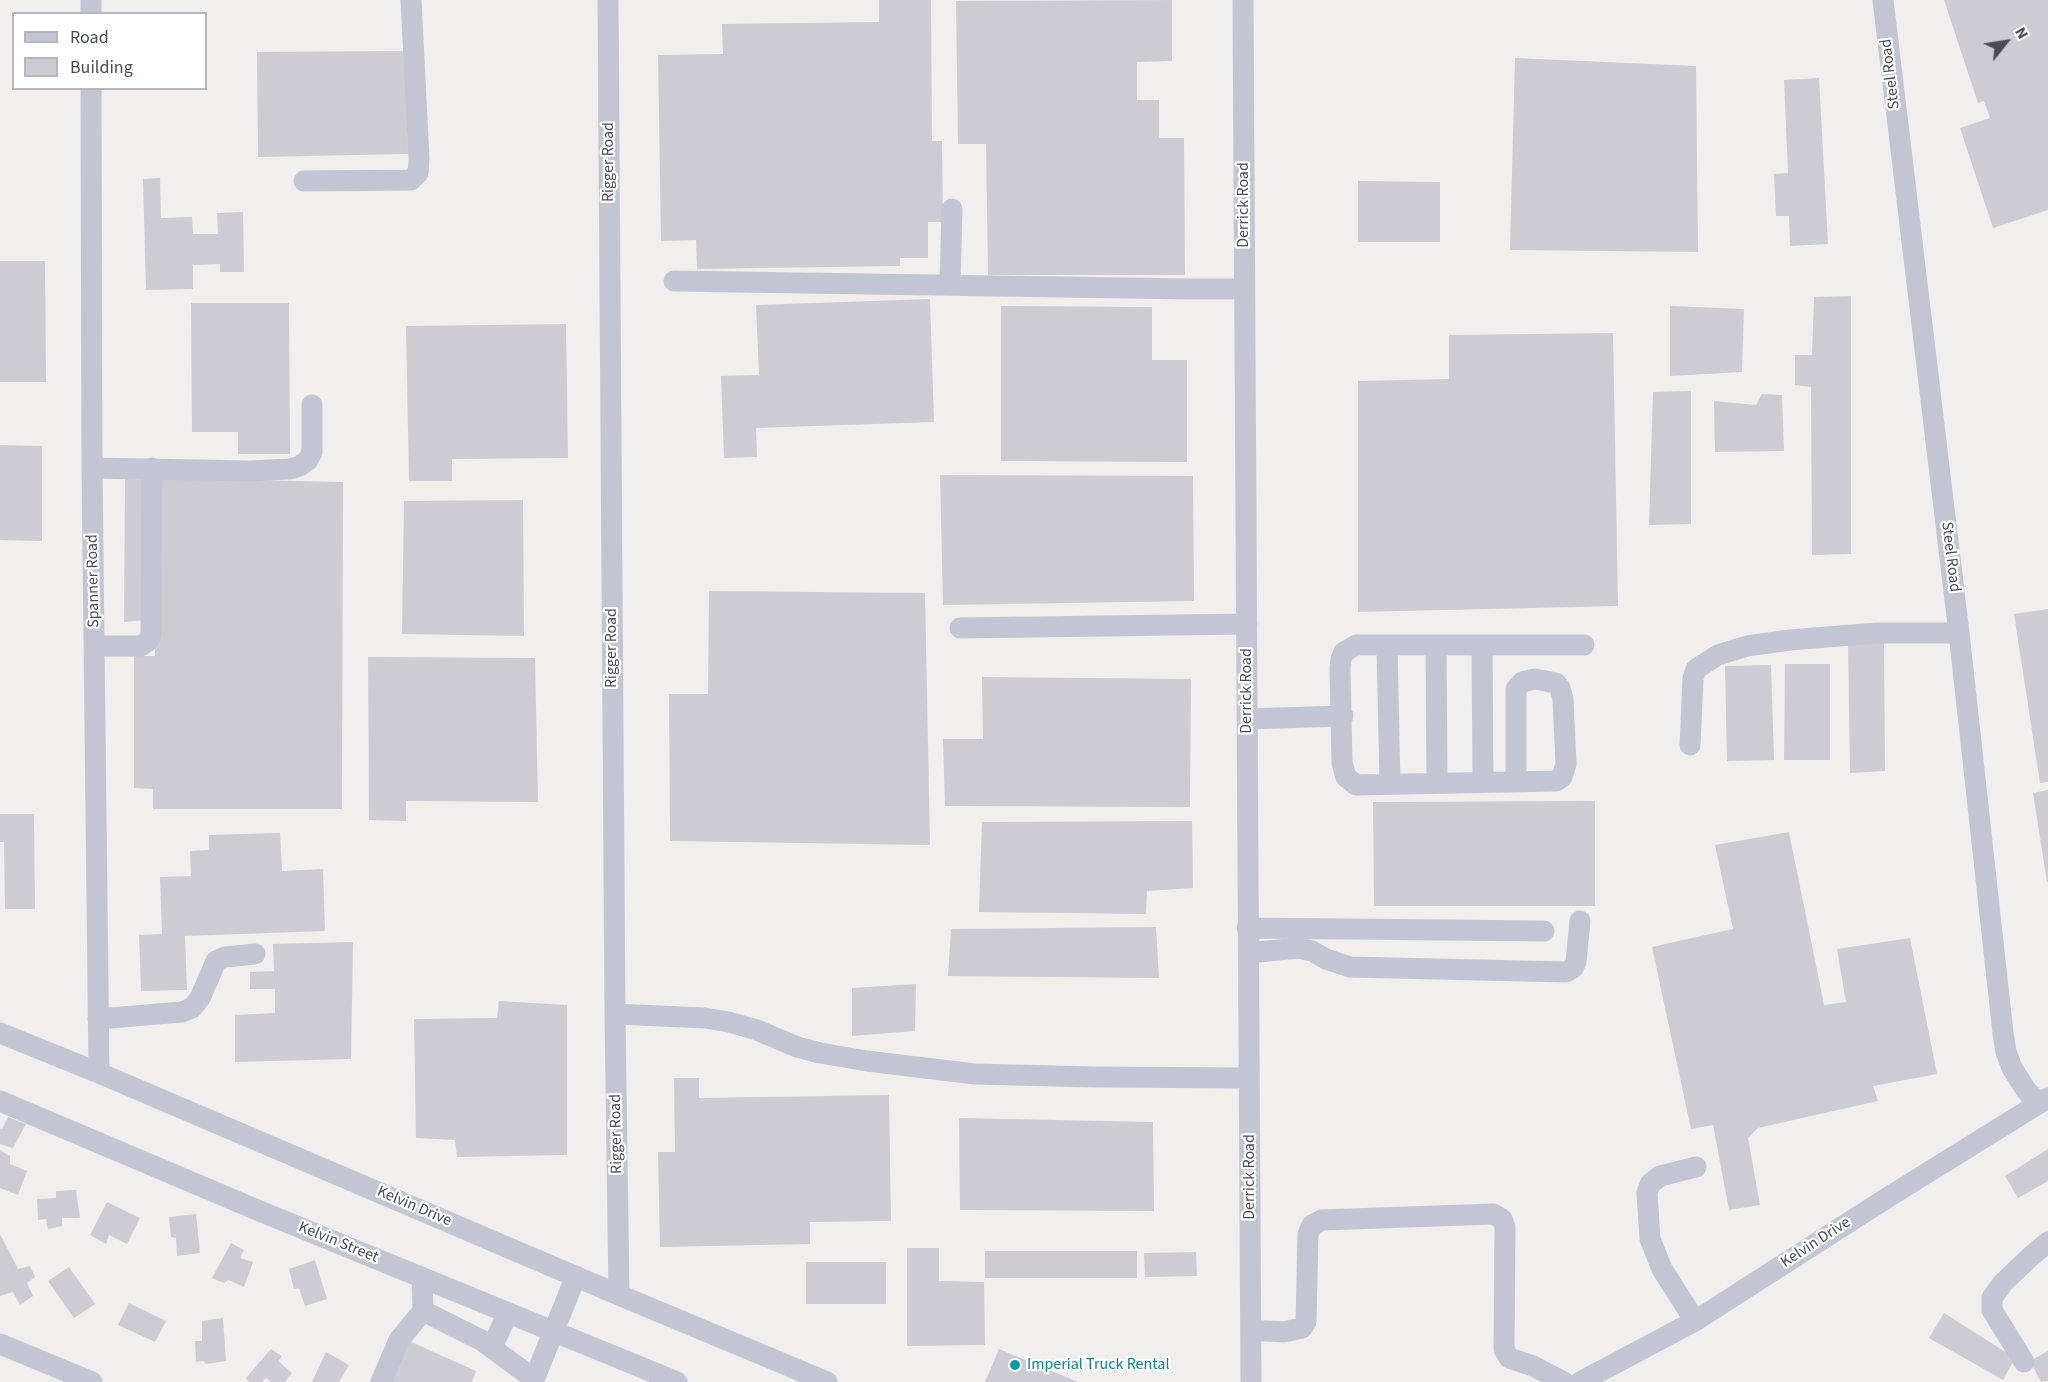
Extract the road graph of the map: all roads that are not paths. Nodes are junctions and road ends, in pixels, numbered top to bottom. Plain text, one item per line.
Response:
1 (411, 0) edge
2 (608, 0) edge
3 (1243, 0) edge
4 (1883, 0) edge
5 (91, 90) edge
6 (304, 181) dead end
7 (952, 209) dead end
8 (674, 281) dead end
9 (950, 285) junction
10 (1244, 289) junction
11 (312, 405) dead end
12 (92, 468) junction
13 (152, 468) junction
14 (1246, 624) junction
15 (960, 628) dead end
16 (1959, 633) junction
17 (1387, 645) junction
18 (1436, 645) junction
19 (1482, 645) junction
20 (1584, 645) dead end
21 (95, 646) junction
22 (1342, 716) junction
23 (1247, 719) junction
24 (1690, 745) dead end
25 (1437, 782) junction
26 (1483, 782) junction
27 (1516, 782) junction
28 (1390, 784) junction
29 (1580, 921) dead end
30 (1247, 928) junction
31 (1544, 931) dead end
32 (1249, 953) junction
33 (255, 954) dead end
34 (615, 1014) junction
35 (98, 1019) junction
36 (0, 1033) edge
37 (99, 1073) junction
38 (1249, 1078) junction
39 (0, 1101) edge
40 (2044, 1101) edge
41 (1696, 1167) dead end
42 (2048, 1242) edge
43 (576, 1276) junction
44 (422, 1277) junction
45 (619, 1295) junction
46 (423, 1311) junction
47 (508, 1313) junction
48 (1695, 1321) junction
49 (1251, 1330) junction
50 (553, 1332) junction
51 (0, 1344) edge
52 (492, 1347) junction
53 (2024, 1362) dead end
54 (533, 1381) edge
55 (92, 1382) edge
56 (381, 1382) edge
57 (676, 1382) edge
58 (827, 1382) edge
59 (1251, 1382) edge
60 (1564, 1382) edge
61 (1580, 1382) edge

1 - 6 street
2 - 34 street, Rigger Road
3 - 10 street, Derrick Road
4 - 16 street, Steel Road
5 - 12 street, Spanner Road
7 - 9 street
8 - 9 street
9 - 10 street
10 - 14 street, Derrick Road
11 - 13 street
12 - 13 street
12 - 21 street, Spanner Road
13 - 21 street
14 - 15 street
14 - 23 street, Derrick Road
16 - 24 street
16 - 40 street, Steel Road
17 - 18 street
17 - 22 street
17 - 28 street
18 - 19 street
18 - 25 street
19 - 20 street
19 - 26 street
21 - 35 street, Spanner Road
22 - 23 street
22 - 28 street
23 - 30 street, Derrick Road
25 - 26 street
25 - 28 street
26 - 27 street
27 - 27 street
29 - 32 street
30 - 31 street
30 - 32 street, Derrick Road
32 - 38 street, Derrick Road
33 - 35 street
34 - 38 street
34 - 45 street, Rigger Road
35 - 37 street, Spanner Road
36 - 37 street, Kelvin Drive
37 - 43 street, Kelvin Drive
38 - 49 street, Derrick Road
39 - 44 street, Kelvin Street
40 - 48 street, Kelvin Drive
41 - 48 street
42 - 53 street
43 - 45 street, Kelvin Drive
43 - 50 street
44 - 46 street
44 - 47 street, Kelvin Street
45 - 58 street, Kelvin Drive
46 - 52 street
46 - 56 street
47 - 50 street, Kelvin Street
47 - 52 street
48 - 61 street, Kelvin Drive
49 - 59 street, Derrick Road
49 - 60 street
50 - 54 street
50 - 57 street, Kelvin Street
51 - 55 street
52 - 54 street

